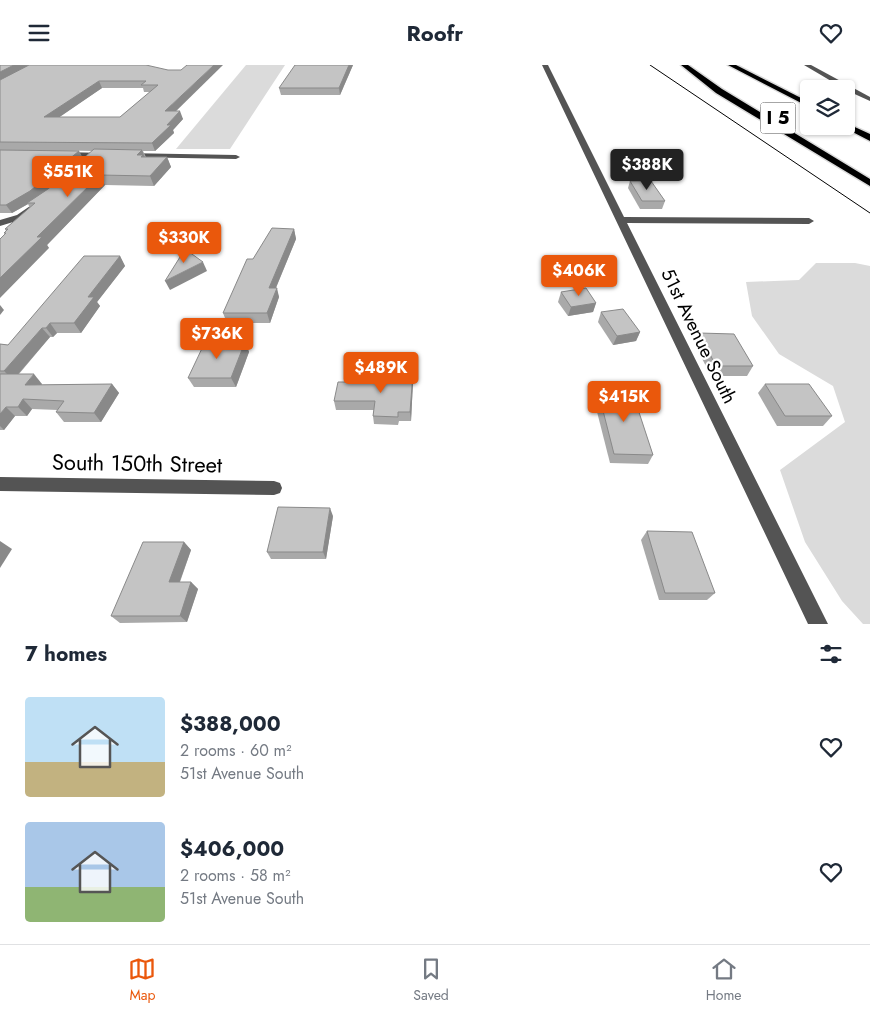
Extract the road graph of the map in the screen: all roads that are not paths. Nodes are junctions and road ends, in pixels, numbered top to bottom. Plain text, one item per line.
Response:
1 (545, 65) edge
2 (685, 65) edge
3 (731, 65) edge
4 (806, 65) edge
5 (749, 74) junction
6 (800, 97) edge
7 (870, 99) edge
8 (800, 100) edge
9 (855, 123) edge
10 (870, 129) edge
11 (855, 130) edge
12 (870, 138) edge
13 (59, 154) edge
14 (95, 155) junction
15 (236, 157) dead end
16 (845, 157) dead end
17 (87, 161) edge
18 (870, 183) edge
19 (42, 199) edge
20 (621, 220) junction
21 (809, 221) dead end
22 (0, 223) edge
23 (0, 484) edge
24 (274, 488) dead end
25 (818, 624) edge

1 - 20 street, 51st Avenue South
2 - 16 highway, I 5
2 - 18 highway
3 - 5 highway, I 5
4 - 7 street
5 - 6 highway
5 - 8 highway, I 5
9 - 10 highway
11 - 12 highway
13 - 14 street
14 - 15 street
14 - 17 street
19 - 22 street
20 - 21 street
20 - 25 street, 51st Avenue South
23 - 24 street, South 150th Street

